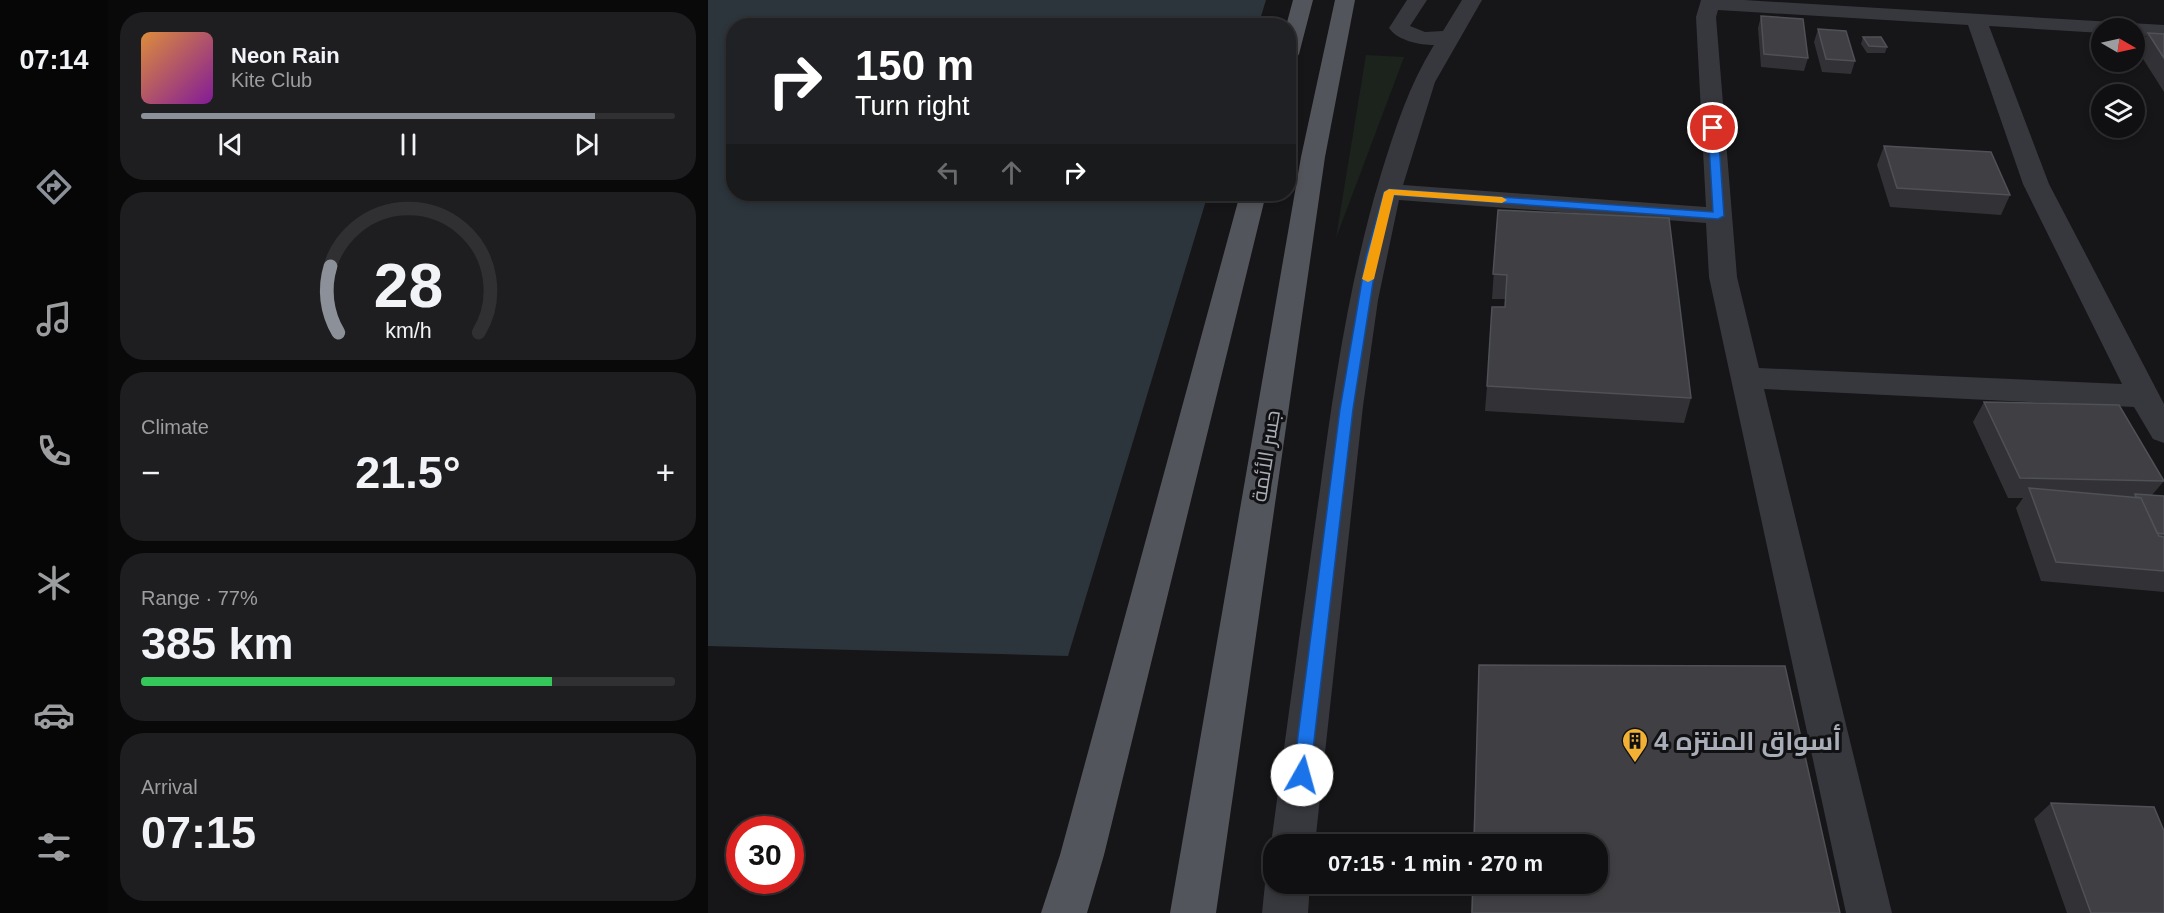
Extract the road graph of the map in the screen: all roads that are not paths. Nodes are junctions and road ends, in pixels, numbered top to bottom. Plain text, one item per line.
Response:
1 (1303, 0) edge
2 (1345, 0) edge
3 (1417, 0) edge
4 (1472, 0) edge
5 (1710, 2) edge
6 (1976, 20) junction
7 (1296, 25) edge
8 (2091, 26) edge
9 (2145, 30) edge
10 (2164, 31) edge
11 (1453, 34) junction
12 (1389, 192) junction
13 (1250, 201) edge
14 (1718, 216) junction
15 (1746, 378) junction
16 (2143, 396) junction
17 (2164, 431) edge
18 (1294, 834) edge
19 (1287, 894) edge
20 (1064, 913) edge
21 (1193, 913) edge
22 (1285, 913) edge
23 (1869, 913) edge

1 - 7 main road
2 - 21 main road, جسر الأئمة
3 - 11 street
4 - 11 street
5 - 6 street
5 - 14 street
6 - 8 street
6 - 16 street
9 - 10 street
11 - 12 street
12 - 14 street
12 - 18 street
13 - 20 main road
14 - 15 street
15 - 16 street
15 - 23 street
16 - 17 street
19 - 22 street

